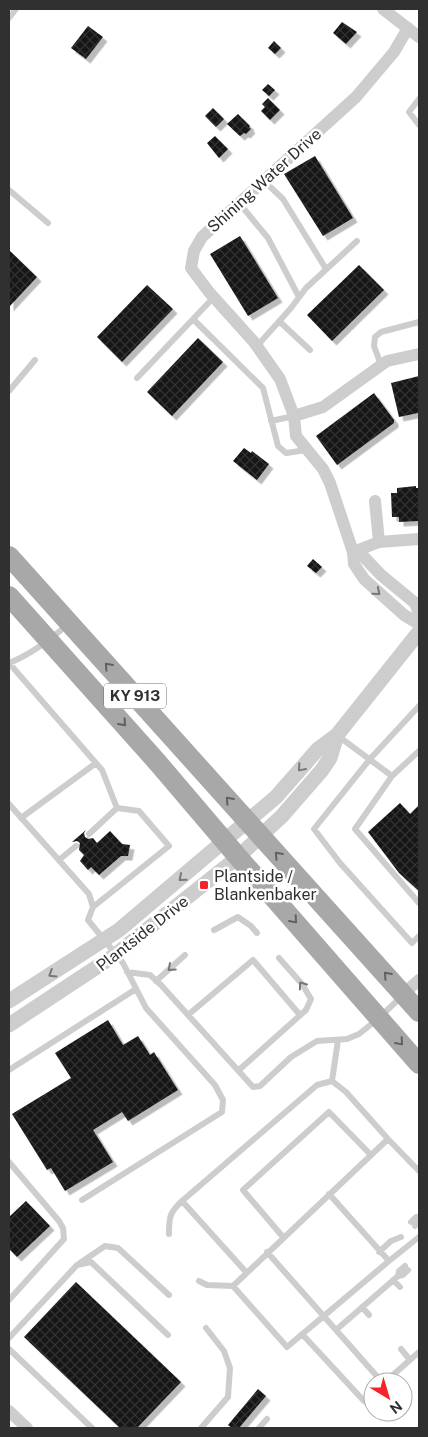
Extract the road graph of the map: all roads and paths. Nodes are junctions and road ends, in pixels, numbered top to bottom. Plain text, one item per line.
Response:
1 (16, 9) edge
2 (383, 9) edge
3 (9, 18) edge
4 (408, 28) junction
5 (419, 37) edge
6 (419, 99) edge
7 (419, 125) edge
8 (264, 180) junction
9 (9, 190) edge
10 (239, 203) junction
11 (48, 223) dead end
12 (356, 241) dead end
13 (326, 270) junction
14 (214, 297) junction
15 (299, 297) junction
16 (194, 319) junction
17 (279, 321) junction
18 (419, 322) edge
19 (257, 346) junction
20 (310, 350) dead end
21 (419, 354) edge
22 (35, 360) dead end
23 (381, 366) junction
24 (137, 378) dead end
25 (9, 391) edge
26 (294, 416) junction
27 (271, 421) junction
28 (308, 450) junction
29 (375, 501) dead end
30 (419, 539) edge
31 (379, 542) junction
32 (353, 552) junction
33 (9, 556) edge
34 (9, 596) edge
35 (419, 614) edge
36 (69, 623) junction
37 (419, 624) edge
38 (419, 632) edge
39 (49, 640) junction
40 (9, 663) edge
41 (419, 706) edge
42 (337, 735) junction
43 (419, 751) edge
44 (370, 759) junction
45 (96, 763) junction
46 (392, 776) junction
47 (9, 804) edge
48 (117, 808) junction
49 (21, 818) junction
50 (255, 829) junction
51 (89, 834) dead end
52 (225, 842) junction
53 (76, 846) dead end
54 (238, 858) junction
55 (59, 860) junction
56 (419, 903) edge
57 (93, 907) junction
58 (214, 930) dead end
59 (257, 933) dead end
60 (419, 936) edge
61 (104, 940) junction
62 (115, 955) junction
63 (185, 955) dead end
64 (279, 958) dead end
65 (127, 972) junction
66 (419, 980) edge
67 (156, 981) junction
68 (136, 989) junction
69 (24, 992) junction
70 (403, 994) junction
71 (9, 1002) edge
72 (34, 1009) junction
73 (419, 1012) edge
74 (188, 1015) junction
75 (300, 1015) junction
76 (379, 1018) junction
77 (9, 1025) edge
78 (338, 1040) junction
79 (419, 1064) edge
80 (9, 1070) edge
81 (239, 1070) junction
82 (332, 1080) junction
83 (388, 1139) junction
84 (371, 1155) junction
85 (9, 1162) edge
86 (419, 1171) edge
87 (329, 1194) junction
88 (82, 1200) dead end
89 (182, 1202) junction
90 (419, 1217) edge
91 (415, 1223) edge
92 (169, 1234) dead end
93 (399, 1235) dead end
94 (283, 1237) junction
95 (419, 1237) edge
96 (267, 1252) junction
97 (380, 1252) junction
98 (389, 1261) junction
99 (77, 1265) junction
100 (407, 1268) dead end
101 (246, 1272) junction
102 (396, 1278) junction
103 (199, 1281) dead end
104 (233, 1286) junction
105 (400, 1287) dead end
106 (169, 1295) dead end
107 (9, 1300) edge
108 (362, 1307) junction
109 (369, 1315) dead end
110 (323, 1316) junction
111 (206, 1328) dead end
112 (336, 1330) junction
113 (302, 1334) junction
114 (168, 1335) dead end
115 (9, 1338) edge
116 (9, 1349) edge
117 (401, 1350) dead end
118 (419, 1352) edge
119 (410, 1360) junction
120 (375, 1372) edge
121 (396, 1372) edge
122 (363, 1400) edge
123 (9, 1411) edge
124 (267, 1419) dead end
125 (27, 1428) edge
126 (92, 1428) edge
127 (201, 1428) edge
128 (259, 1428) edge

1 - 3 lane
2 - 4 street
4 - 5 street
4 - 8 street, Shining Water Drive
6 - 7 lane
8 - 10 street, Shining Water Drive
8 - 13 lane
9 - 11 lane
10 - 14 street, Shining Water Drive
10 - 15 lane
12 - 13 lane
13 - 15 lane
14 - 16 lane
14 - 19 street, Shining Water Drive
15 - 17 lane
16 - 24 lane
16 - 27 lane
17 - 19 lane
17 - 20 lane
18 - 23 lane
19 - 26 street, Shining Water Drive
21 - 23 street
22 - 25 lane
23 - 26 street
26 - 27 lane
26 - 28 street, Shining Water Drive
27 - 28 lane
28 - 32 street, Shining Water Drive
29 - 31 street
30 - 31 street
31 - 32 street
32 - 35 street
32 -> 37 street, Shining Water Drive
33 - 36 main road, KY 913
34 - 39 main road, KY 913
36 - 39 lane
50 -> 36 main road, KY 913
38 - 42 street, Plantside Drive
39 - 40 lane
39 -> 52 main road, KY 913
40 - 45 lane
41 - 44 lane
42 - 44 lane
42 - 50 street, Plantside Drive
43 - 46 lane
44 - 46 lane
44 - 60 lane
45 - 48 lane
45 - 49 lane
46 - 56 lane
47 - 49 lane
48 - 51 lane
48 - 57 lane
49 - 55 lane
50 - 52 street, Plantside Drive
50 - 54 street, Plantside Drive
70 -> 50 main road, KY 913
52 - 54 main road, KY 913
52 -> 61 street, Plantside Drive
53 - 55 lane
54 - 62 street, Plantside Drive
54 -> 76 main road, KY 913
55 - 57 lane
57 - 61 lane
58 - 59 lane
61 - 62 lane
61 -> 69 street, Plantside Drive
62 - 65 lane
62 - 72 street, Plantside Drive
63 -> 67 lane
75 -> 64 lane
65 - 67 lane
65 - 68 lane
66 - 70 street
67 - 74 lane
68 - 80 lane
68 - 88 lane
69 - 71 street, Plantside Drive
69 - 72 street
70 - 73 main road, KY 913
70 - 76 lane
72 - 77 street, Plantside Drive
74 - 75 lane
74 - 81 lane
75 - 81 lane
76 - 78 lane
76 -> 79 main road, KY 913
78 - 81 lane
78 - 82 lane
82 - 83 lane
82 - 89 lane
83 - 84 lane
83 - 86 lane
84 - 87 lane
84 - 94 lane
85 - 107 lane
87 - 94 lane
87 - 97 lane
89 - 92 lane
89 - 101 lane
90 - 91 lane
93 - 97 lane
94 - 96 lane
95 - 98 lane
96 - 101 lane
96 - 110 lane
97 - 98 lane
98 - 110 lane
99 - 106 lane
99 - 114 lane
99 - 115 lane
100 - 102 lane
101 - 104 lane
102 - 105 lane
102 - 108 lane
103 - 104 lane
104 - 113 lane
108 - 109 lane
108 - 112 lane
110 - 112 lane
110 - 113 lane
111 - 127 lane
112 - 120 lane
113 - 122 lane
116 - 126 lane
117 - 119 lane
118 - 119 lane
119 - 121 lane
123 - 125 street
124 - 128 lane

